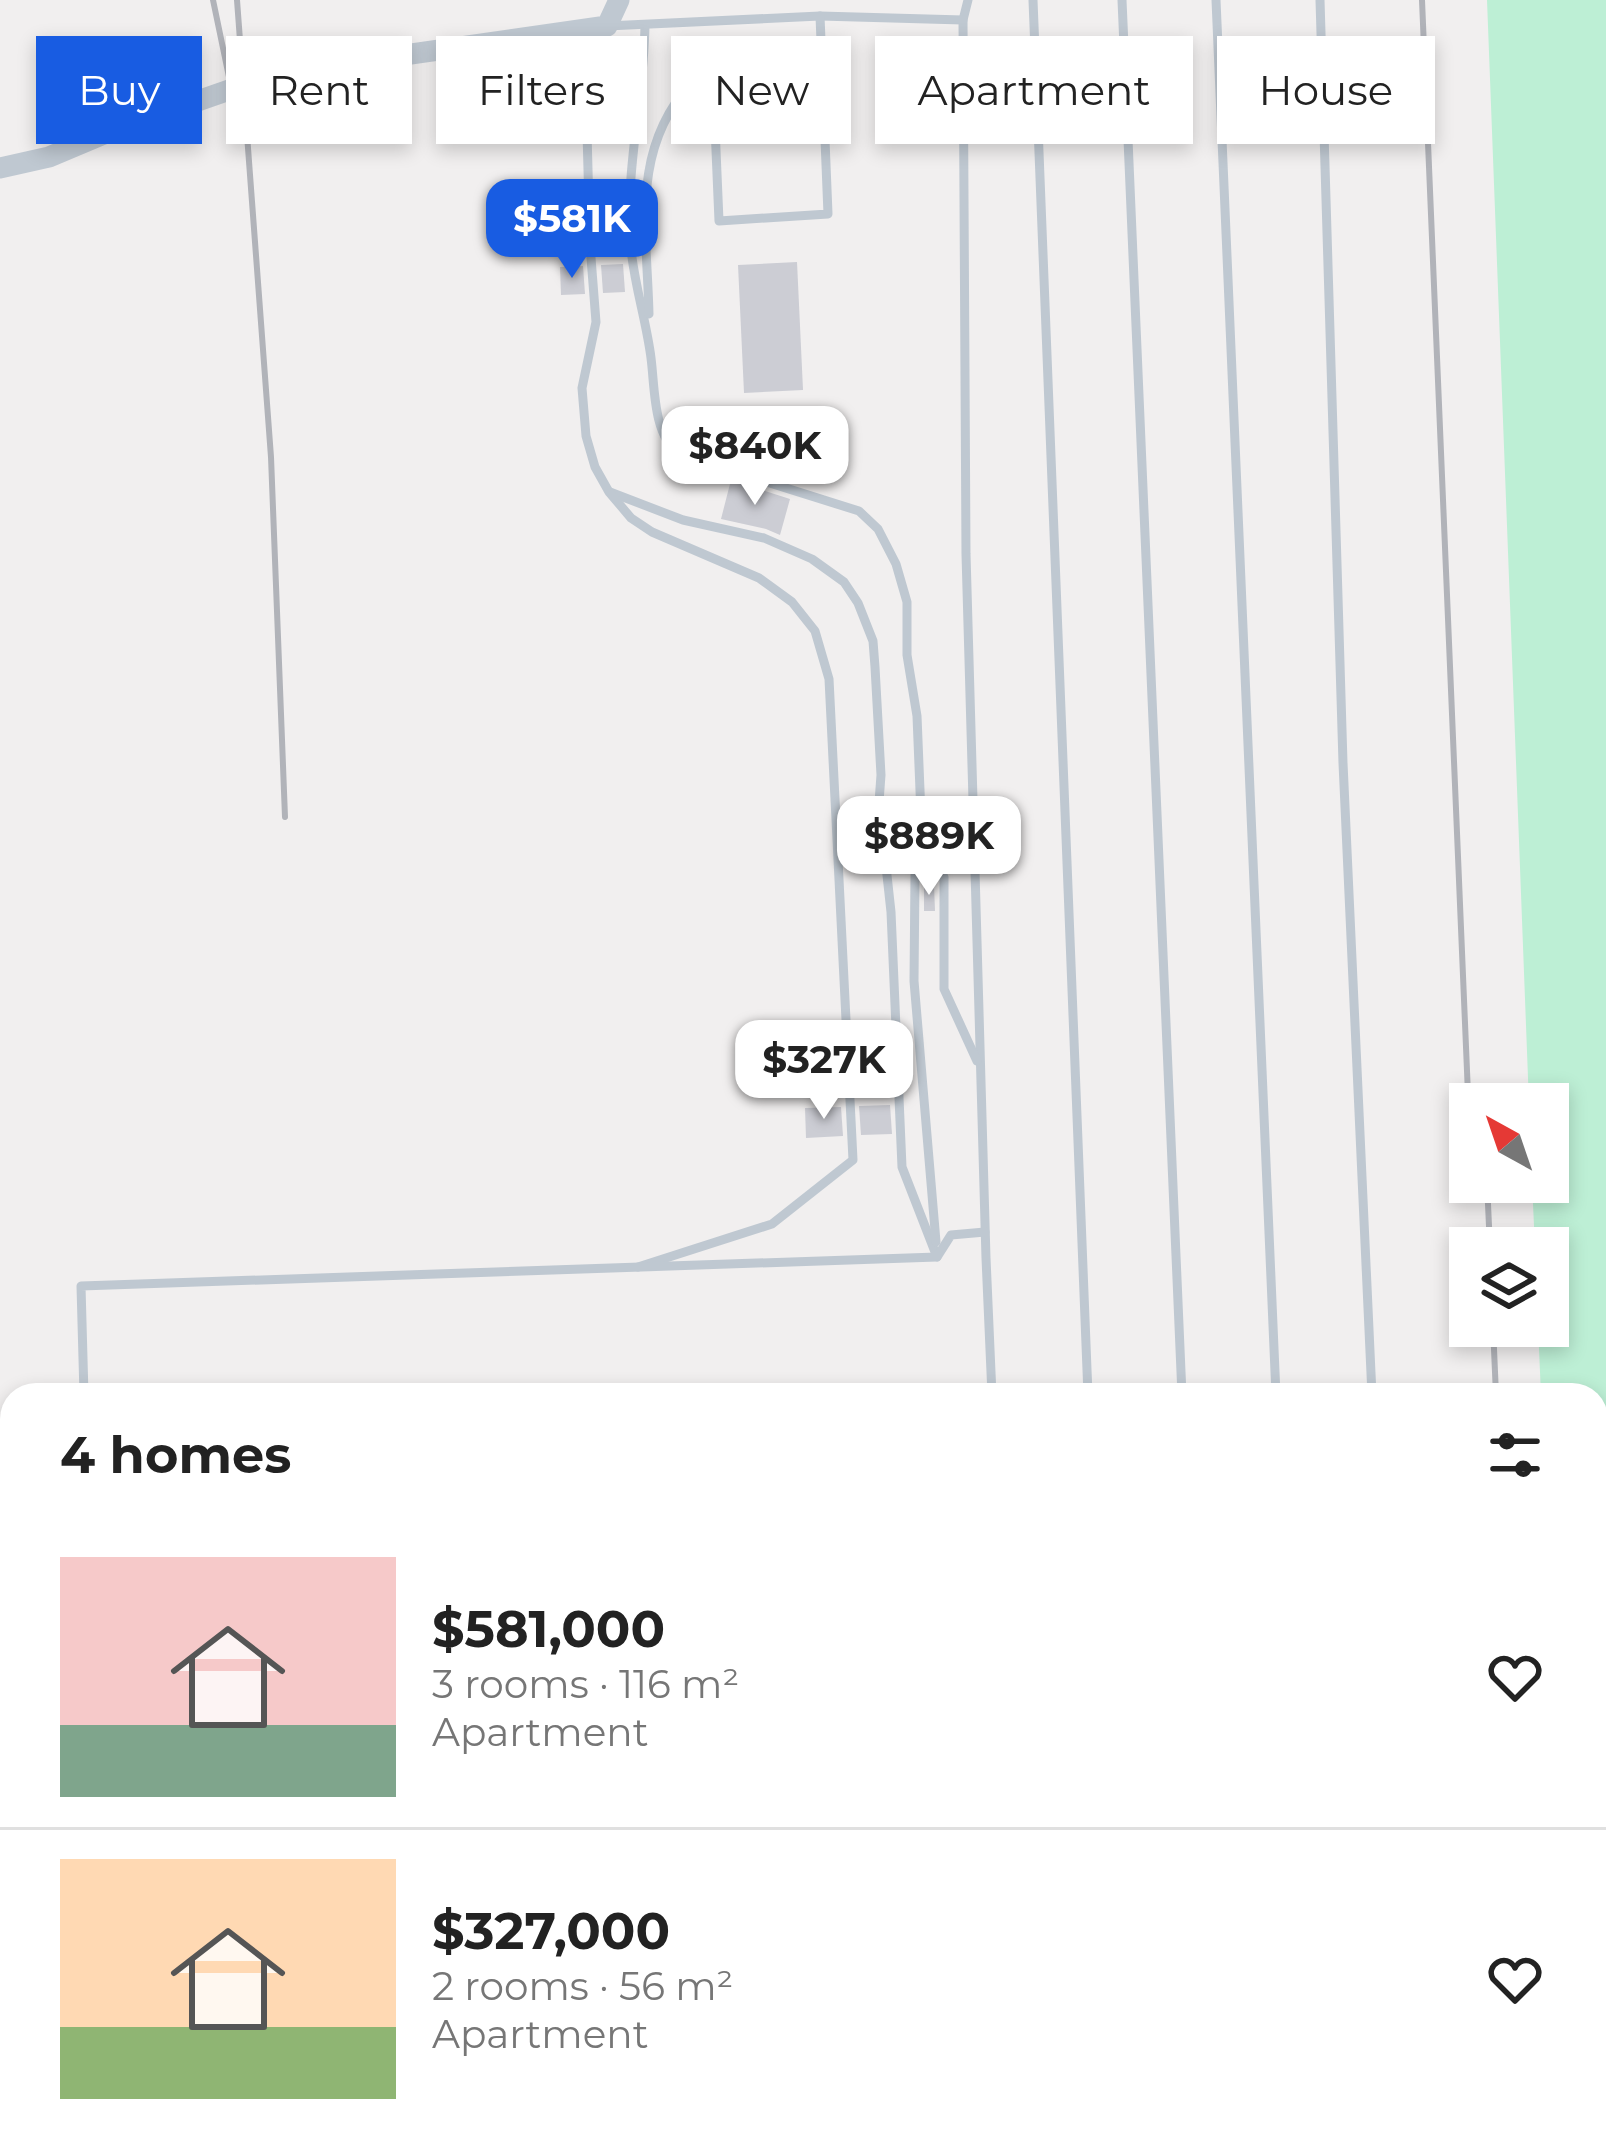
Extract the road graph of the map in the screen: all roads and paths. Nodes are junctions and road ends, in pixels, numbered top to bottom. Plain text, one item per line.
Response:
1 (619, 0) edge
2 (968, 0) edge
3 (1033, 0) edge
4 (1122, 0) edge
5 (1216, 0) edge
6 (1320, 0) edge
7 (820, 16) junction
8 (963, 20) junction
9 (645, 25) junction
10 (607, 26) junction
11 (539, 36) edge
12 (604, 36) edge
13 (821, 36) edge
14 (436, 51) edge
15 (824, 97) joint
16 (671, 108) edge
17 (587, 144) edge
18 (0, 168) edge
19 (649, 343) junction
20 (609, 492) junction
21 (927, 849) junction
22 (981, 1070) junction
23 (985, 1232) junction
24 (937, 1257) junction
25 (638, 1267) junction
26 (84, 1383) edge
27 (991, 1383) edge
28 (1088, 1383) edge
29 (1181, 1383) edge
30 (1275, 1383) edge
31 (1371, 1383) edge

1 - 10 street
2 - 8 lane
3 - 28 lane
4 - 29 lane
5 - 30 lane
6 - 31 lane
7 - 8 lane
7 - 9 lane
7 - 13 lane
8 - 22 lane
9 - 10 lane
9 - 19 lane
10 - 11 street
10 - 12 lane
14 - 18 street
15 - 15 lane
16 - 19 lane
17 - 20 lane
19 - 21 lane
20 - 24 lane
20 - 25 lane
21 - 22 lane
21 - 24 lane
22 - 23 lane
23 - 24 lane
23 - 27 lane
24 - 25 lane
25 - 26 lane

